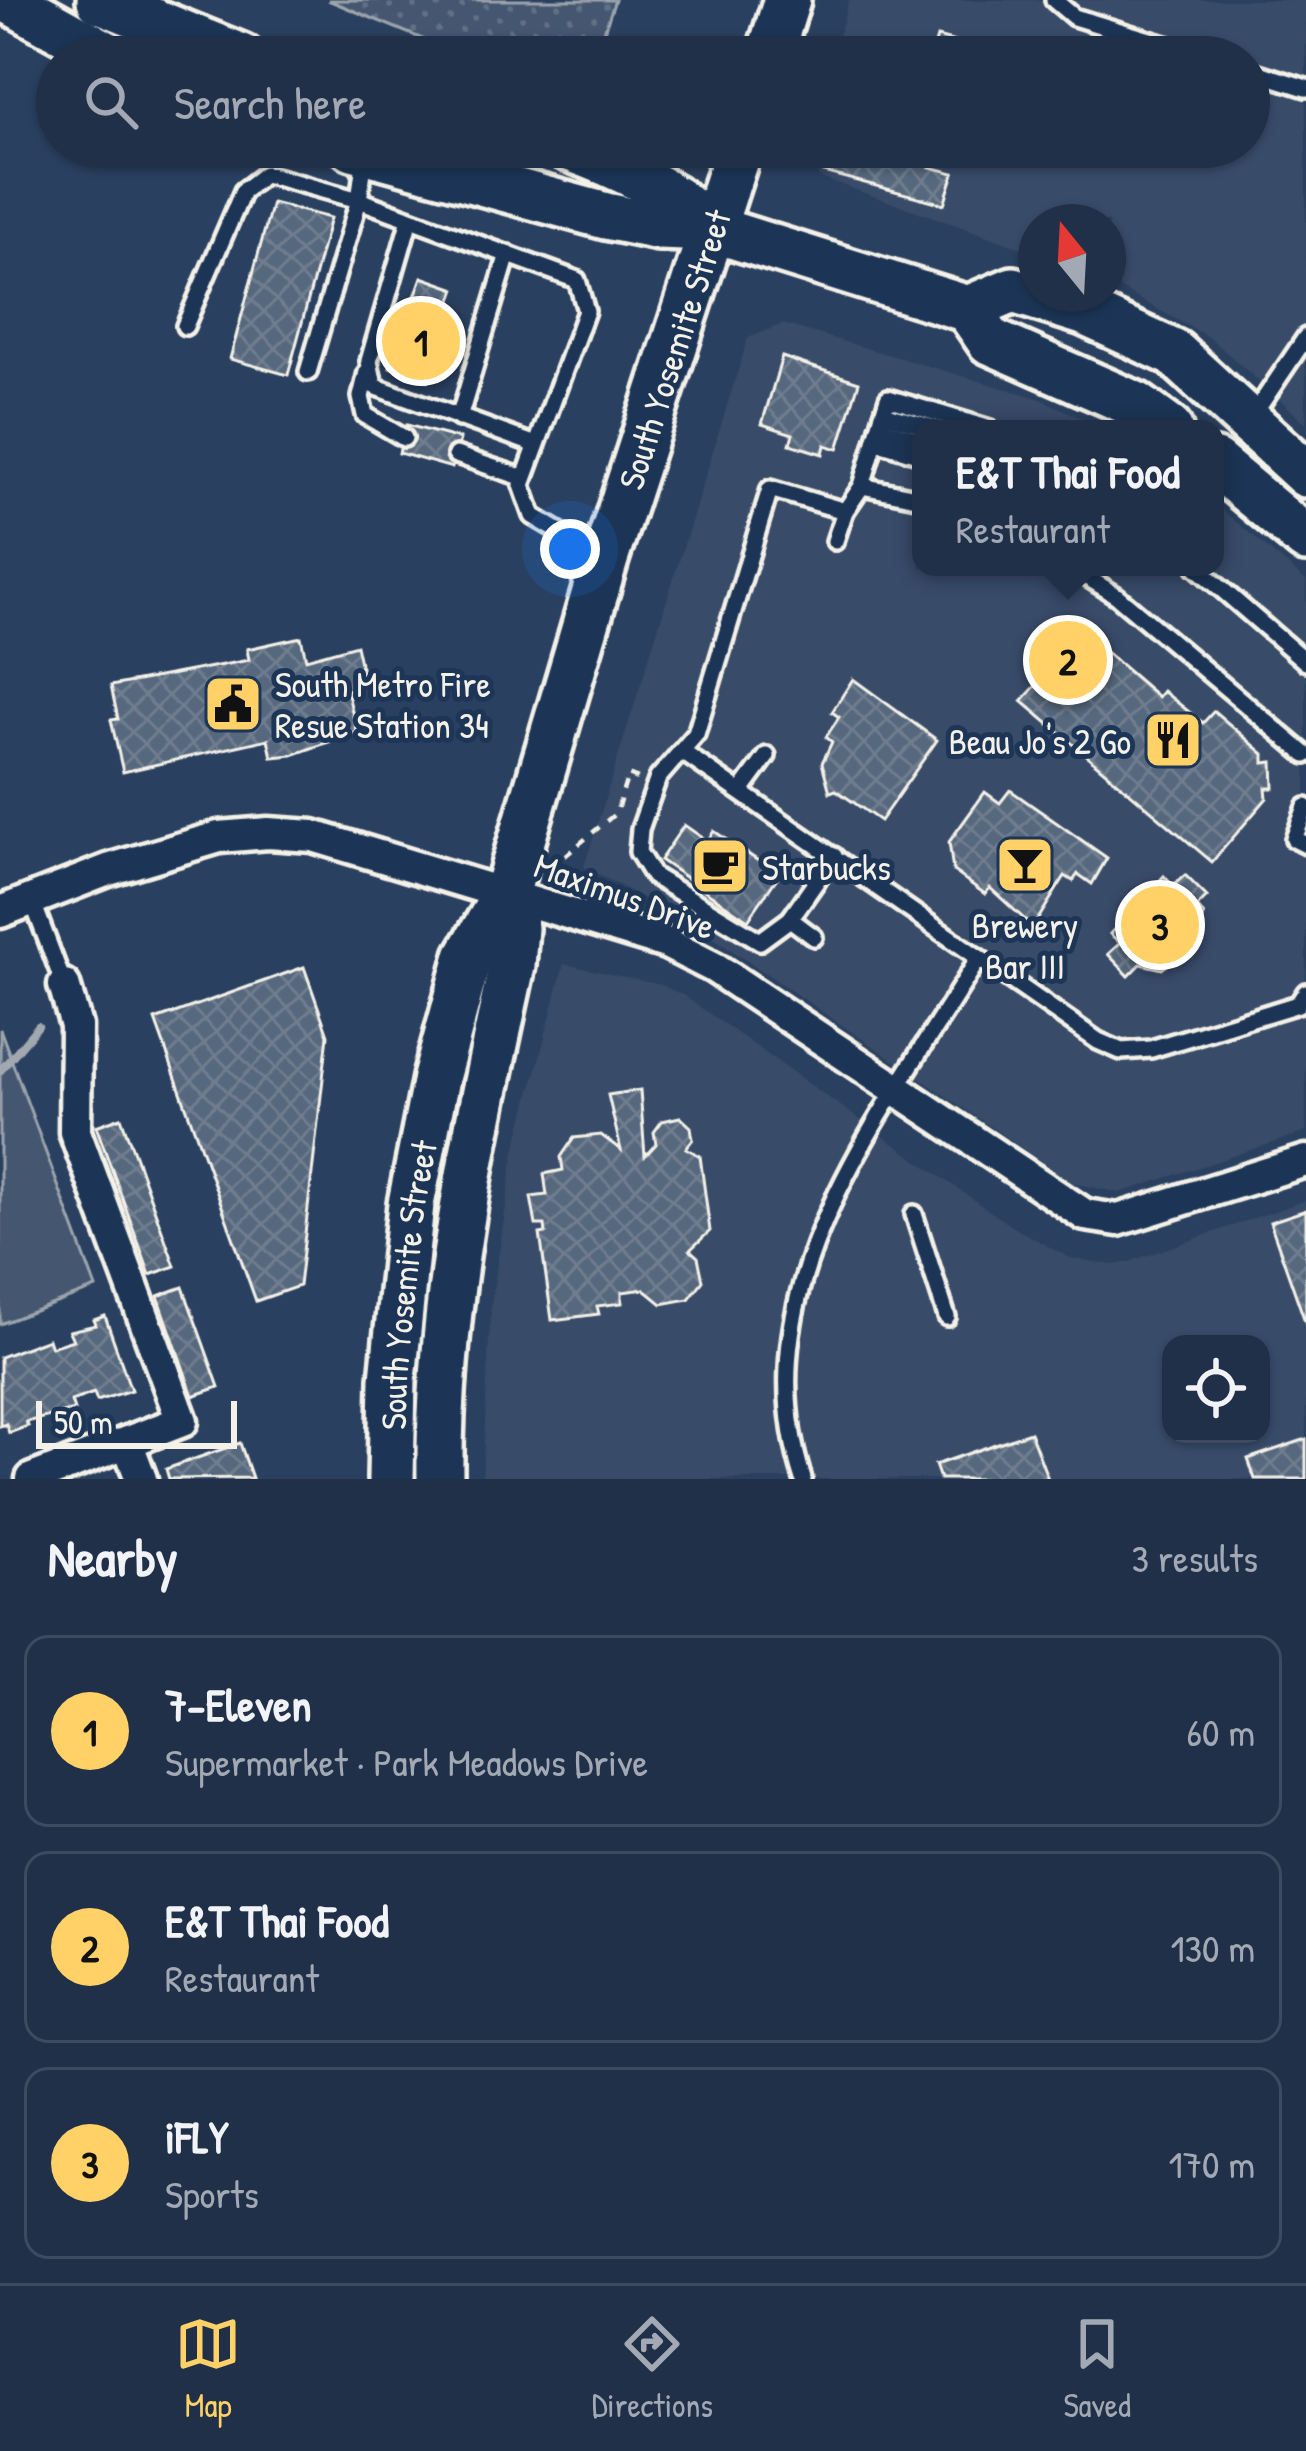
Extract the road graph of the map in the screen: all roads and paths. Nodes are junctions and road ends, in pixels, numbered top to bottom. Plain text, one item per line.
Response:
1 (9, 0) edge
2 (100, 0) edge
3 (787, 0) edge
4 (1054, 0) edge
5 (73, 36) edge
6 (189, 36) edge
7 (776, 36) edge
8 (1136, 36) edge
9 (1270, 76) edge
10 (1305, 85) edge
11 (361, 168) edge
12 (434, 168) edge
13 (624, 168) edge
14 (732, 168) edge
15 (359, 200) junction
16 (410, 219) junction
17 (713, 229) junction
18 (508, 254) junction
19 (968, 309) junction
20 (185, 326) dead end
21 (1306, 337) edge
22 (1002, 346) junction
23 (308, 372) dead end
24 (367, 372) junction
25 (459, 418) junction
26 (960, 420) edge
27 (1157, 420) edge
28 (1201, 420) edge
29 (1248, 422) junction
30 (1224, 427) edge
31 (879, 428) junction
32 (912, 429) edge
33 (912, 437) edge
34 (404, 438) dead end
35 (536, 445) junction
36 (912, 448) edge
37 (456, 455) dead end
38 (1224, 464) edge
39 (1224, 471) edge
40 (1306, 475) edge
41 (524, 478) junction
42 (862, 486) junction
43 (912, 496) edge
44 (1306, 504) edge
45 (845, 511) junction
46 (1306, 539) edge
47 (835, 541) dead end
48 (605, 559) junction
49 (1086, 576) edge
50 (1206, 576) edge
51 (1306, 662) edge
52 (684, 753) junction
53 (1306, 755) edge
54 (767, 756) dead end
55 (656, 785) junction
56 (742, 790) junction
57 (1306, 807) edge
58 (1306, 845) edge
59 (565, 856) dead end
60 (835, 856) junction
61 (506, 894) junction
62 (32, 900) junction
63 (0, 912) edge
64 (790, 919) junction
65 (814, 937) dead end
66 (979, 958) junction
67 (64, 985) joint
68 (1306, 992) edge
69 (896, 1091) junction
70 (1306, 1161) edge
71 (914, 1214) dead end
72 (947, 1317) dead end
73 (127, 1442) junction
74 (32, 1479) edge
75 (141, 1479) edge
76 (392, 1479) edge
77 (440, 1479) edge
78 (803, 1479) edge

1 - 5 main road
2 - 6 main road
3 - 7 main road
4 - 8 lane
9 - 10 lane
11 - 15 lane
12 - 17 main road
13 - 17 main road
14 - 17 main road, South Yosemite Street
15 - 16 lane
15 - 20 lane
15 - 23 lane
16 - 18 lane
16 - 24 lane
17 - 19 main road
17 - 48 main road, South Yosemite Street
18 - 25 lane
18 - 35 lane
19 - 22 main road
19 - 29 main road
21 - 29 lane
22 - 27 main road
22 - 28 main road
24 - 25 lane
24 - 34 lane
25 - 35 lane
26 - 31 lane
29 - 30 main road
29 - 40 main road
31 - 32 lane
31 - 33 lane
31 - 36 lane
31 - 42 lane
35 - 41 lane
37 - 41 lane
38 - 44 main road
39 - 46 main road
41 - 48 lane
42 - 43 lane
42 - 45 lane
45 - 47 lane
45 - 52 lane
48 - 61 main road, South Yosemite Street
49 - 53 lane
50 - 51 lane
52 - 55 lane
52 - 56 lane
54 - 56 lane
55 - 59 path
55 - 64 lane
56 - 60 lane
57 - 58 lane
60 - 64 lane
60 - 66 lane
61 - 62 street, Maximus Drive
61 - 69 street, Maximus Drive
61 - 76 main road, South Yosemite Street
61 - 77 main road, South Yosemite Street
62 - 63 street, Maximus Drive
62 - 67 lane
64 - 65 lane
66 - 68 lane
66 - 69 lane
67 - 73 street
69 - 70 street, Maximus Drive
69 - 78 lane
71 - 72 lane
73 - 74 street
73 - 75 street

